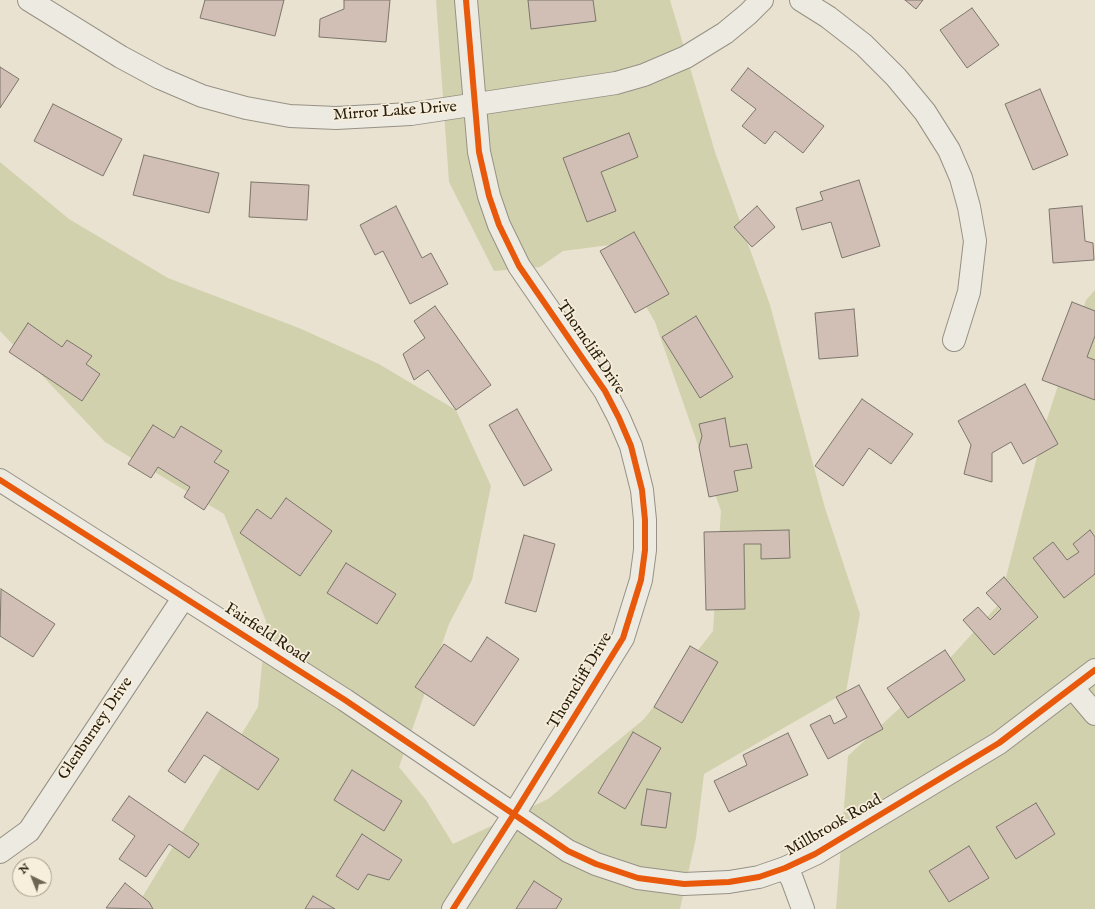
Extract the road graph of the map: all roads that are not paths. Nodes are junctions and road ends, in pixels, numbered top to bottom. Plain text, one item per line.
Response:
1 (29, 0) edge
2 (466, 0) edge
3 (762, 0) edge
4 (801, 0) edge
5 (474, 106) junction
6 (954, 340) dead end
7 (0, 480) edge
8 (184, 597) junction
9 (1095, 670) edge
10 (1073, 688) junction
11 (1095, 714) edge
12 (514, 814) junction
13 (0, 852) edge
14 (785, 868) junction
15 (452, 909) edge
16 (803, 909) edge

1 - 5 street, Mirror Lake Drive
2 - 5 street, Thorncliff Drive
3 - 5 street, Mirror Lake Drive
4 - 6 street
5 - 12 street, Thorncliff Drive
7 - 8 street, Fairfield Road
8 - 12 street, Fairfield Road
8 - 13 street, Glenburney Drive
9 - 10 street, Millbrook Road
10 - 11 street
10 - 14 street, Millbrook Road
12 - 14 street, Millbrook Road
12 - 15 street, Thorncliff Drive
14 - 16 street

